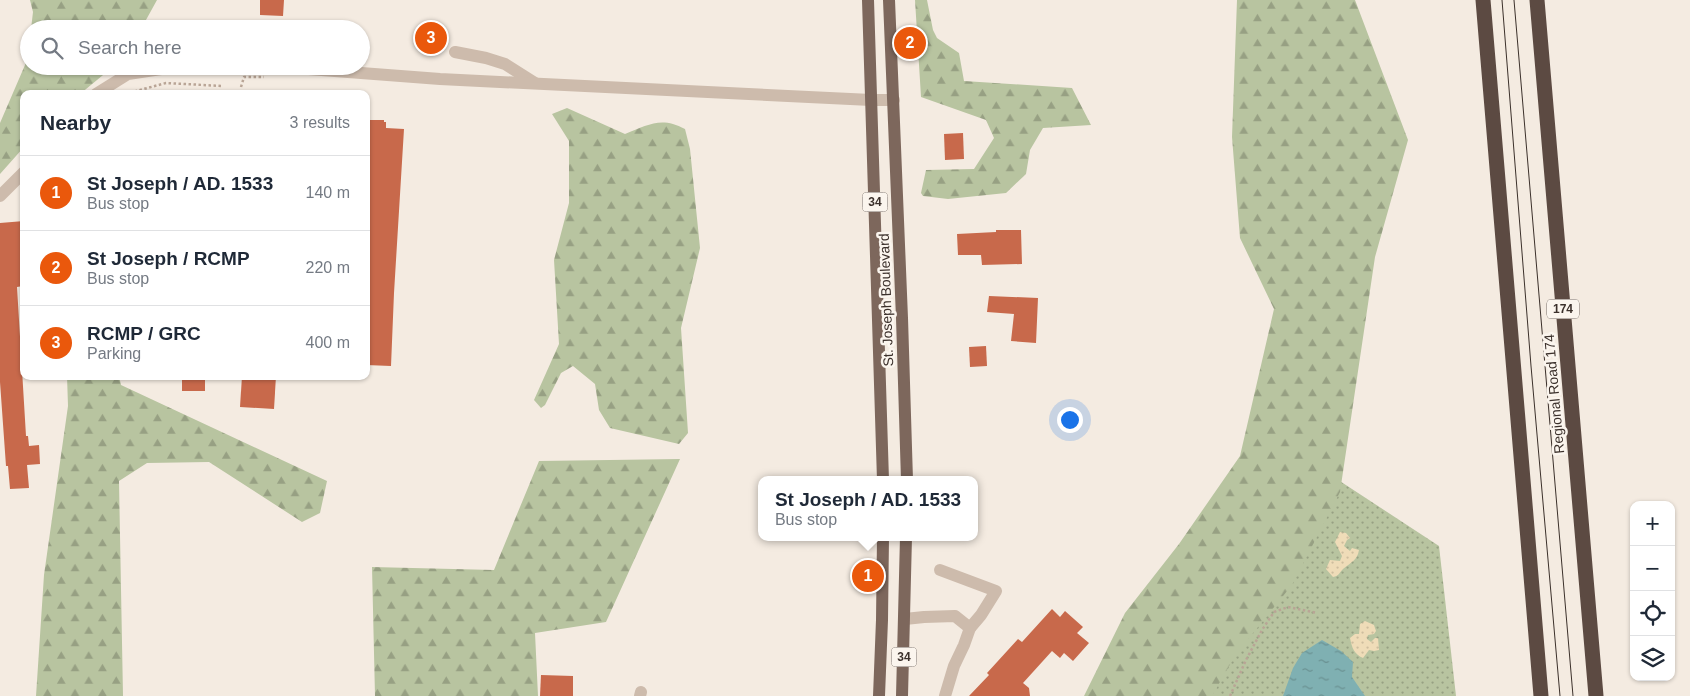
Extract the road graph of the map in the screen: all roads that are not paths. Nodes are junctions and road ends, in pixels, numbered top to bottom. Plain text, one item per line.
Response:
1 (868, 0) edge
2 (889, 0) edge
3 (1483, 0) edge
4 (1537, 0) edge
5 (455, 52) dead end
6 (370, 74) edge
7 (126, 75) edge
8 (535, 84) junction
9 (102, 90) edge
10 (871, 100) junction
11 (894, 100) junction
12 (20, 176) edge
13 (0, 196) edge
14 (902, 301) junction
15 (878, 303) junction
16 (883, 476) edge
17 (907, 476) edge
18 (883, 541) edge
19 (906, 541) edge
20 (940, 570) dead end
21 (905, 619) junction
22 (882, 620) junction
23 (970, 628) junction
24 (879, 696) edge
25 (902, 696) edge
26 (946, 696) edge
27 (1541, 696) edge
28 (1596, 696) edge

1 - 10 main road, St. Joseph Boulevard / 34
2 - 11 main road, St. Joseph Boulevard / 34
3 - 27 highway
4 - 28 highway, Regional Road 174 / 174
5 - 8 lane
6 - 8 lane
7 - 9 lane
8 - 10 lane
10 - 11 lane
10 - 15 main road, St. Joseph Boulevard / 34
11 - 14 main road, St. Joseph Boulevard / 34
12 - 13 lane
14 - 15 main road
14 - 17 main road, St. Joseph Boulevard / 34
15 - 16 main road, St. Joseph Boulevard / 34
18 - 22 main road, 34
19 - 21 main road, 34
20 - 23 lane
21 - 22 main road
21 - 23 lane
21 - 25 main road, 34
22 - 24 main road, 34
23 - 26 lane

